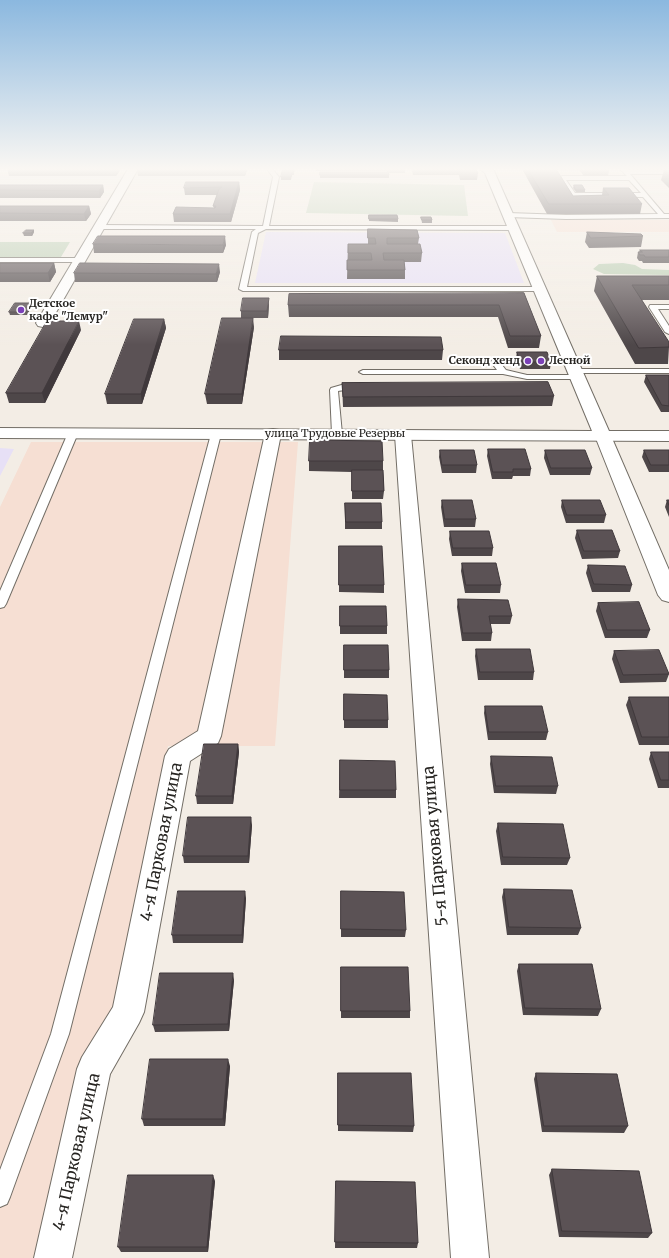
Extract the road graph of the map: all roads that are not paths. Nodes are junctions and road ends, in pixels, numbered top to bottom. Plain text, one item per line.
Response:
1 (100, 227) edge
2 (264, 228) edge
3 (441, 228) edge
4 (514, 228) joint
5 (0, 260) edge
6 (81, 260) junction
7 (540, 289) junction
8 (669, 307) edge
9 (43, 323) dead end
10 (669, 332) edge
11 (495, 362) dead end
12 (669, 371) edge
13 (363, 372) dead end
14 (504, 372) junction
15 (576, 374) junction
16 (369, 387) edge
17 (0, 433) edge
18 (73, 433) junction
19 (216, 434) junction
20 (273, 434) junction
21 (337, 434) junction
22 (403, 435) junction
23 (603, 436) junction
24 (669, 436) edge
25 (669, 595) edge
26 (0, 604) edge
27 (0, 1197) edge
28 (54, 1258) edge
29 (470, 1258) edge

1 - 6 street
2 - 7 lane
3 - 4 lane
4 - 7 street
5 - 6 lane
6 - 9 street
7 - 15 street
8 - 10 lane
11 - 14 lane
12 - 15 lane
13 - 14 lane
14 - 15 lane
15 - 23 street
16 - 21 lane
17 - 18 street, улица Трудовые Резервы
18 - 19 street, улица Трудовые Резервы
18 - 26 lane
19 - 20 street, улица Трудовые Резервы
19 - 27 lane
20 - 21 street, улица Трудовые Резервы
20 - 28 street, 4-я Парковая улица
21 - 22 street, улица Трудовые Резервы
22 - 23 street, улица Трудовые Резервы
22 - 29 street, 5-я Парковая улица
23 - 24 street, улица Трудовые Резервы
23 - 25 street

